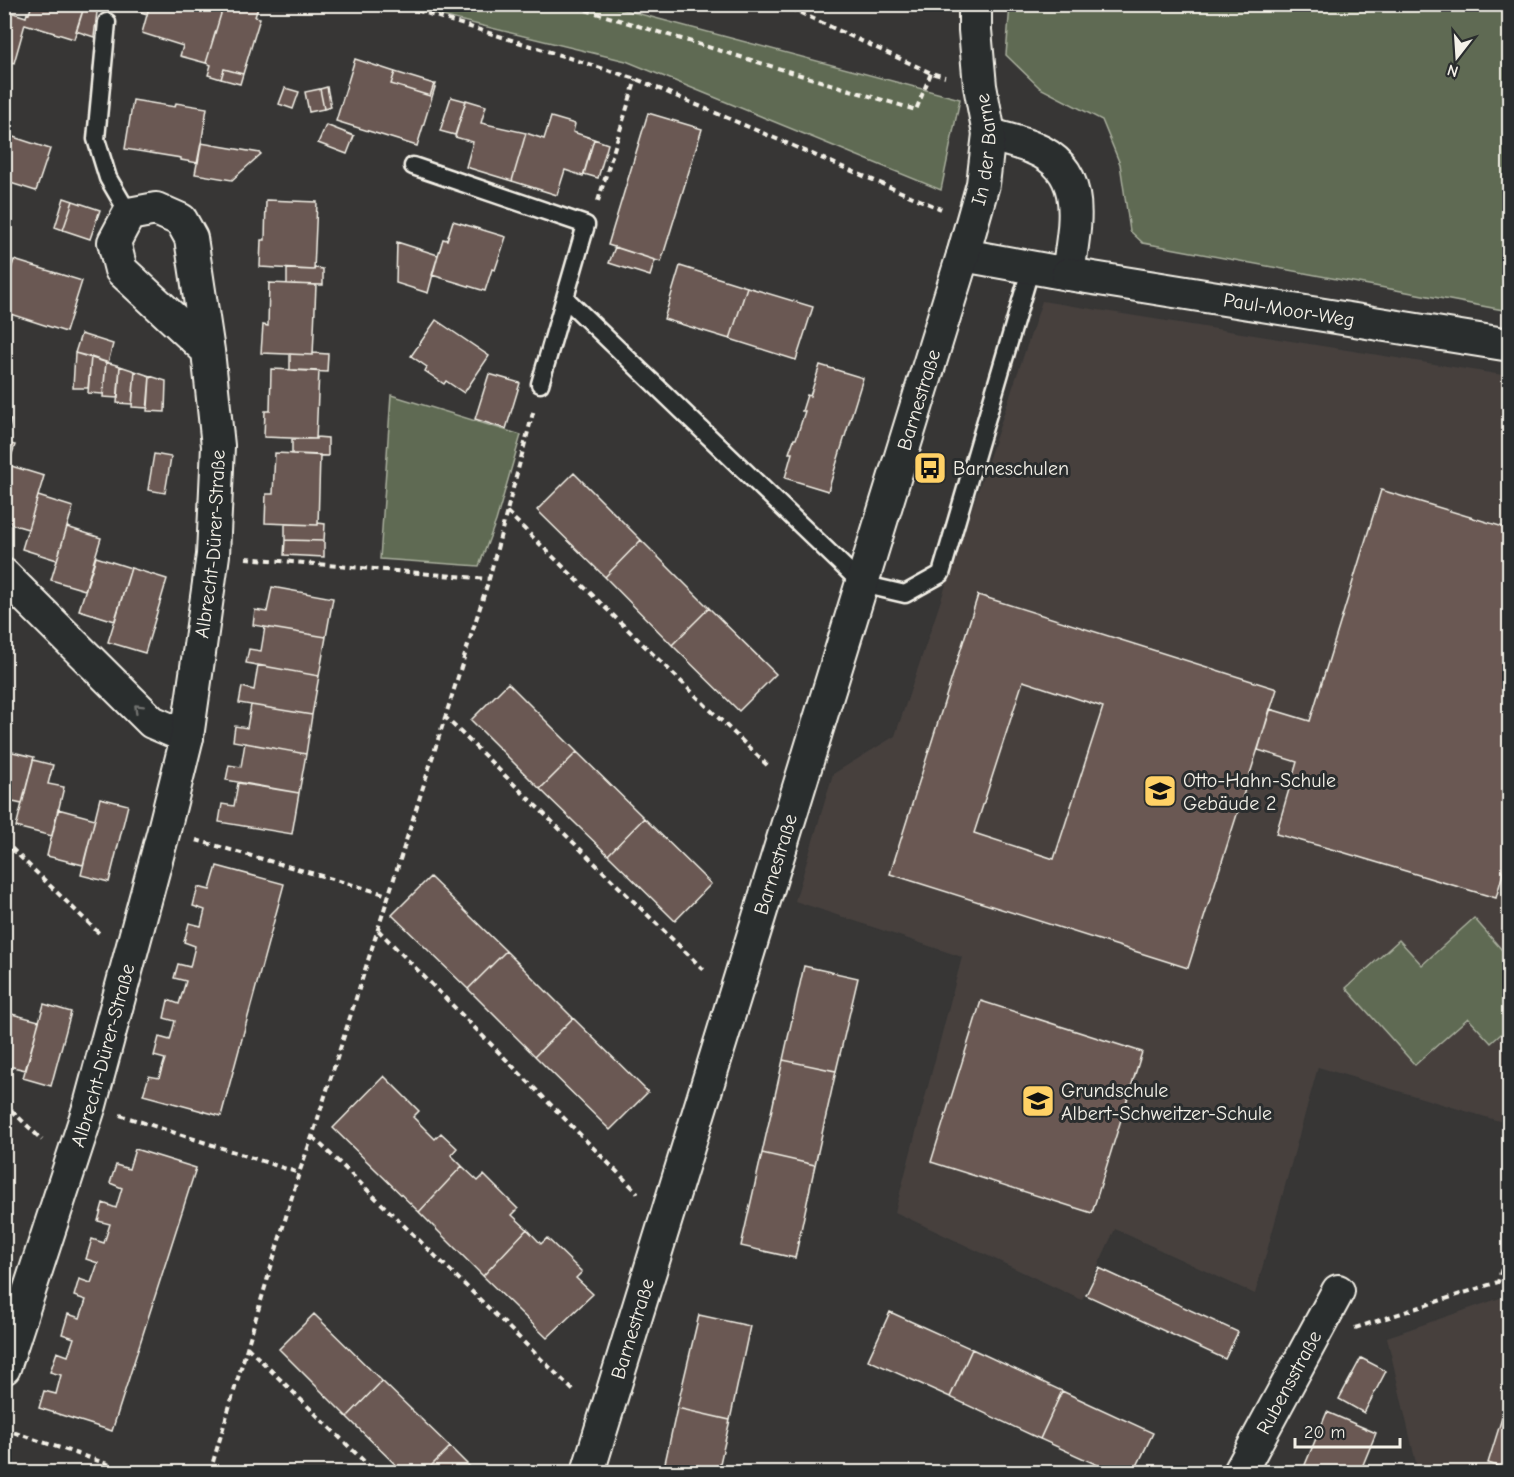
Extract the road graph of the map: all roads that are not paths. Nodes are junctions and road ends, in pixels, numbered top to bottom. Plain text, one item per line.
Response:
1 (975, 4) edge
2 (108, 22) dead end
3 (988, 134) junction
4 (413, 166) dead end
5 (129, 214) junction
6 (972, 223) joint
7 (963, 255) junction
8 (1031, 267) junction
9 (1068, 274) junction
10 (566, 298) junction
11 (1509, 345) edge
12 (208, 351) junction
13 (540, 384) road end
14 (4, 575) edge
15 (862, 584) junction
16 (187, 737) junction
17 (1338, 1291) dead end
18 (4, 1368) edge
19 (588, 1473) edge
20 (1240, 1473) edge

1 - 3 street, In der Barne
2 - 5 lane
3 - 6 street, In der Barne
3 - 9 street
4 - 10 lane
5 - 12 street
5 - 12 street, Albrecht-Dürer-Straße
6 - 7 street, Barnestraße
7 - 8 street
7 - 15 street, Barnestraße
8 - 9 street
8 - 15 lane
9 - 11 street, Paul-Moor-Weg
10 - 13 lane
10 - 15 lane
12 - 16 street, Albrecht-Dürer-Straße
16 -> 14 street
15 - 19 street, Barnestraße
16 - 18 street, Albrecht-Dürer-Straße
17 - 20 street, Rubensstraße

